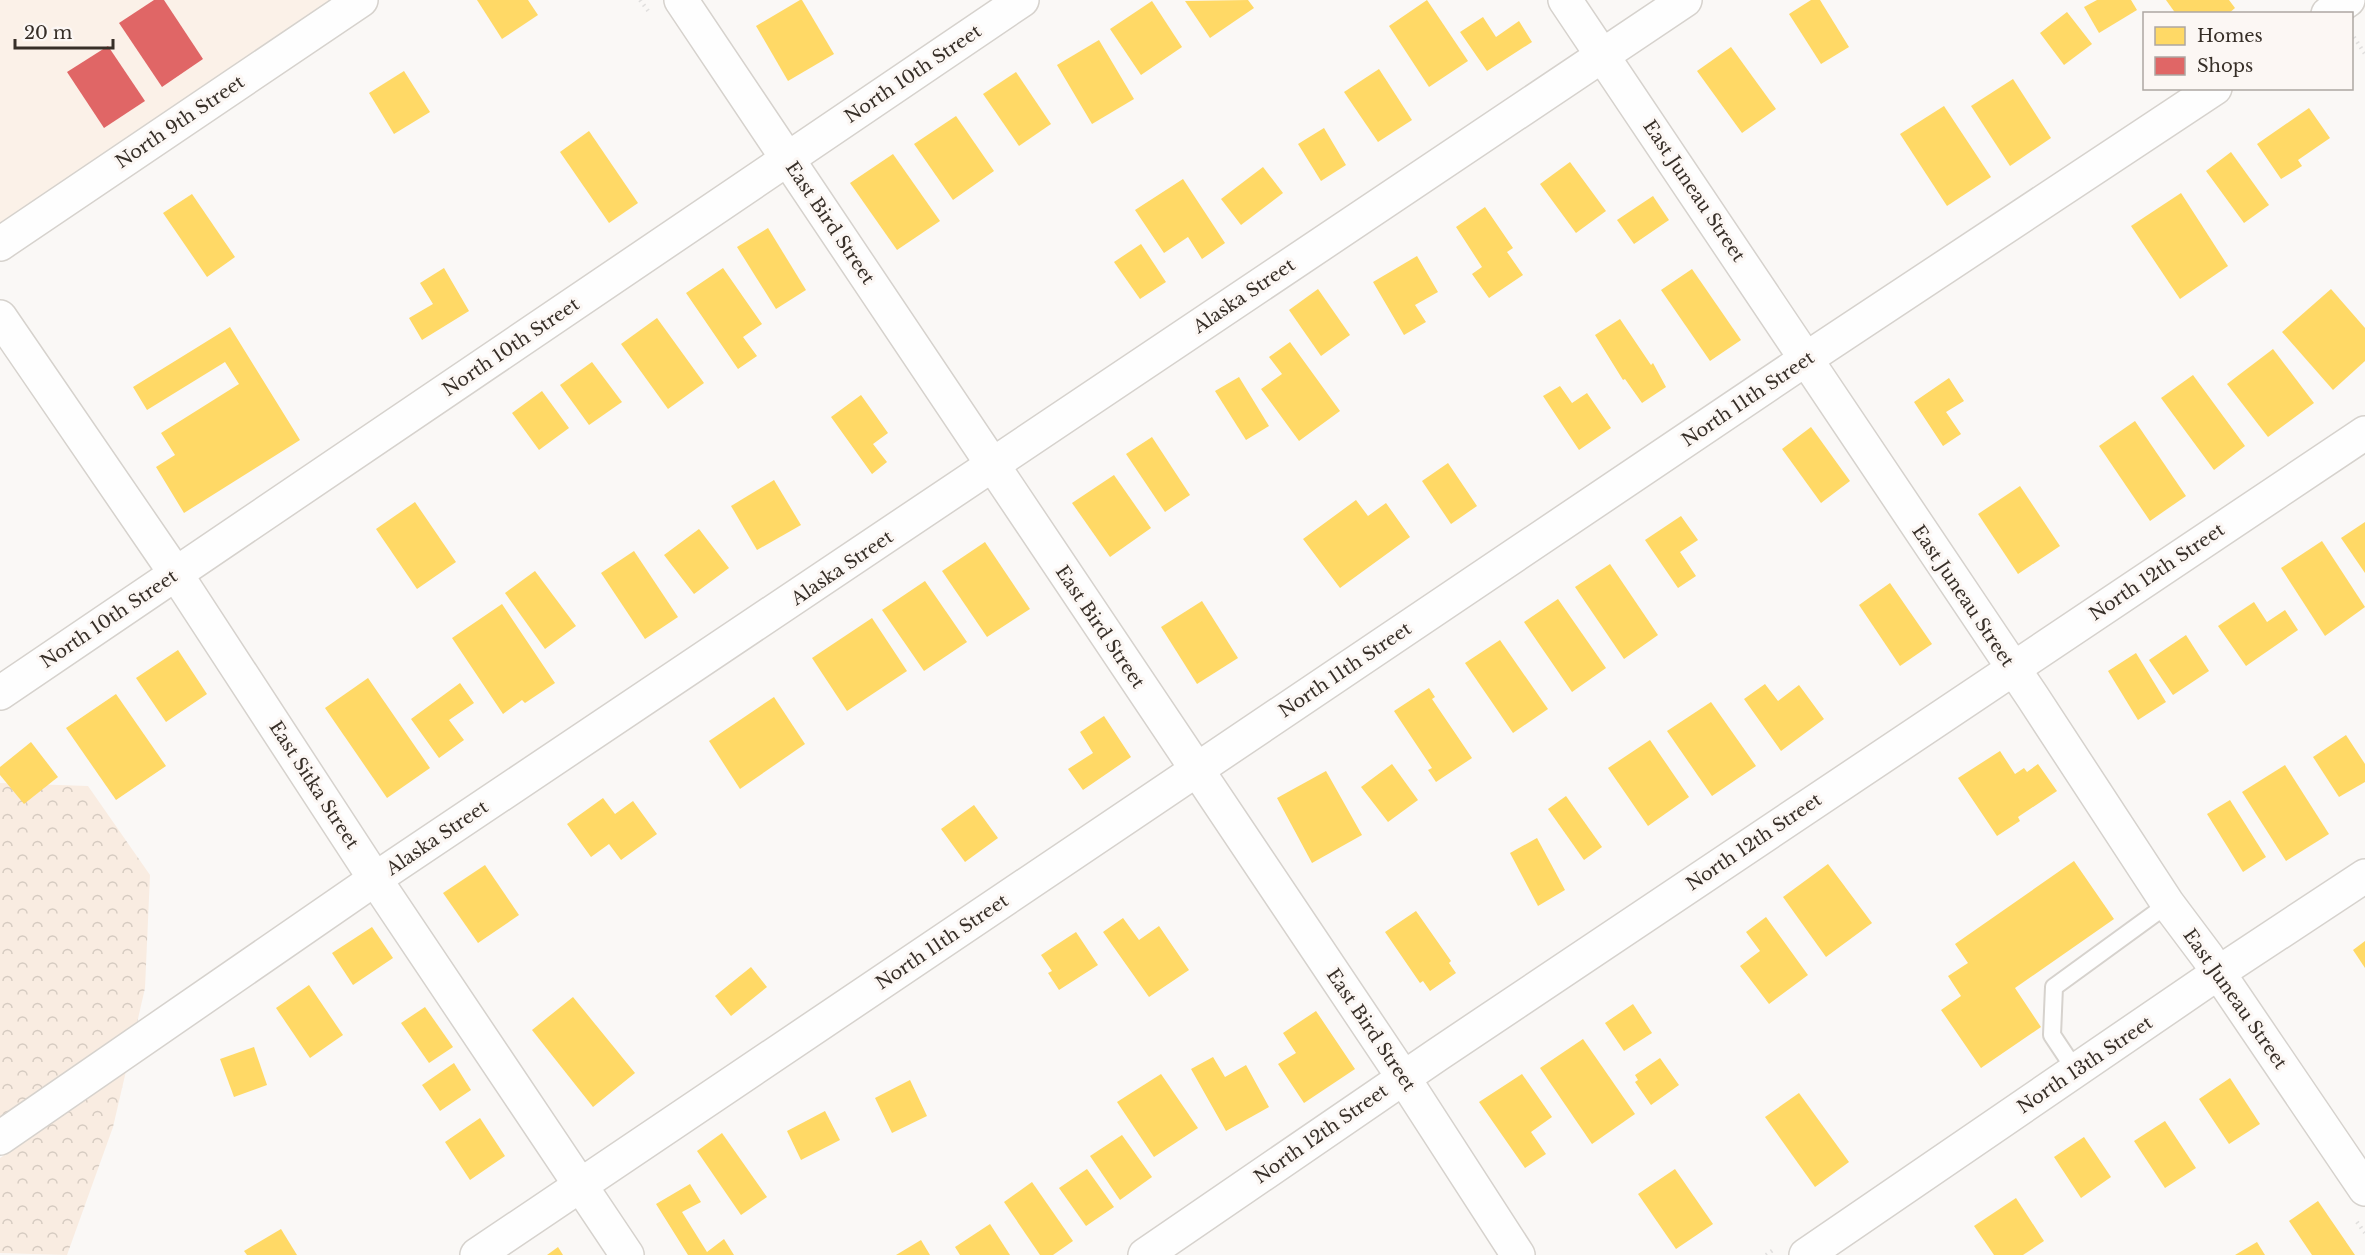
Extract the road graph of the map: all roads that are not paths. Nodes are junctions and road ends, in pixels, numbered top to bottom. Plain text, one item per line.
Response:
1 (361, 0) edge
2 (681, 0) edge
3 (1022, 0) edge
4 (1565, 0) edge
5 (1685, 0) edge
6 (2348, 0) edge
7 (2331, 12) edge
8 (1601, 54) junction
9 (2212, 90) edge
10 (788, 159) junction
11 (0, 244) edge
12 (0, 317) edge
13 (1806, 359) junction
14 (2365, 433) edge
15 (993, 467) junction
16 (176, 574) junction
17 (2012, 669) junction
18 (0, 693) edge
19 (1196, 770) junction
20 (2365, 876) edge
21 (375, 879) junction
22 (2168, 904) junction
23 (2218, 973) junction
24 (2076, 1071) junction
25 (1403, 1077) junction
26 (0, 1138) edge
27 (581, 1185) junction
28 (2365, 1189) edge
29 (477, 1255) edge
30 (627, 1255) edge
31 (1145, 1255) edge
32 (1518, 1255) edge
33 (1806, 1255) edge

1 - 11 street, North 9th Street
2 - 10 street, East Bird Street
3 - 10 street, North 10th Street
4 - 8 street, East Juneau Street
5 - 8 street, Alaska Street
6 - 7 street
8 - 13 street, East Juneau Street
8 - 15 street, Alaska Street
9 - 13 street, North 11th Street
10 - 15 street, East Bird Street
10 - 16 street, North 10th Street
12 - 16 street, East Sitka Street
13 - 17 street, East Juneau Street
13 - 19 street, North 11th Street
14 - 17 street, North 12th Street
15 - 19 street, East Bird Street
15 - 21 street, Alaska Street
16 - 18 street, North 10th Street
16 - 21 street, East Sitka Street
17 - 22 street, East Juneau Street
17 - 25 street, North 12th Street
19 - 25 street, East Bird Street
19 - 27 street, North 11th Street
20 - 23 street, North 13th Street
21 - 26 street, Alaska Street
21 - 27 street, East Sitka Street
22 - 23 street, East Juneau Street
22 - 24 lane
23 - 24 street, North 13th Street
23 - 28 street, East Juneau Street
24 - 33 street, North 13th Street
25 - 31 street, North 12th Street
25 - 32 street, East Bird Street
27 - 29 street, North 11th Street
27 - 30 street, East Sitka Street

